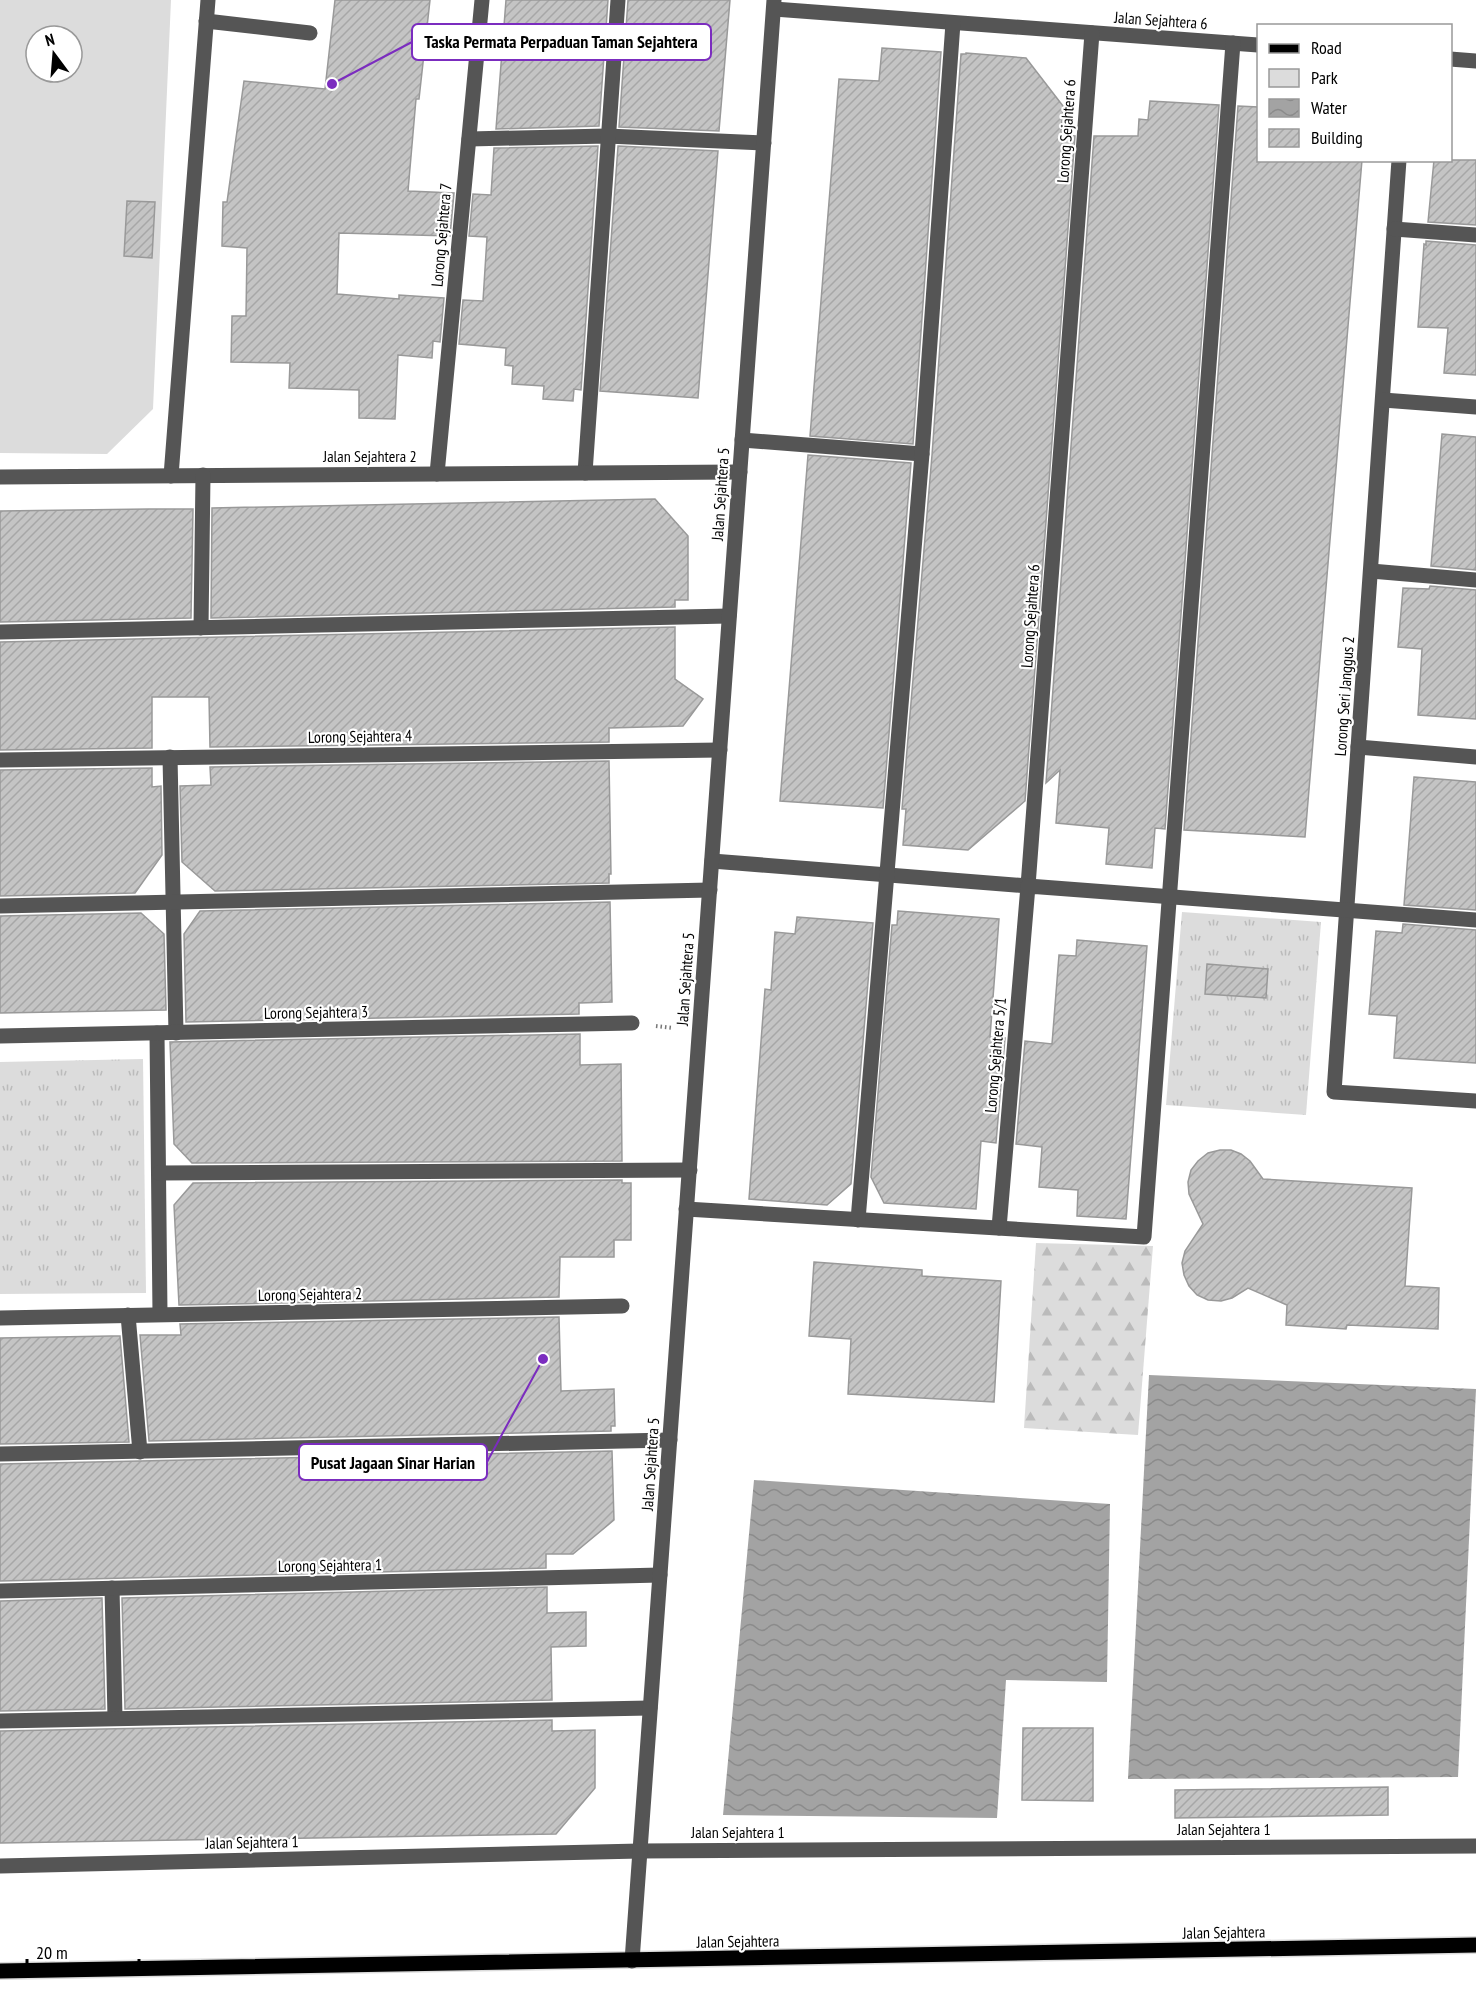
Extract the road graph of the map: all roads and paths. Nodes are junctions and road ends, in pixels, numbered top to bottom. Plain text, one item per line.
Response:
1 (208, 0) edge
2 (482, 0) edge
3 (618, 0) edge
4 (774, 4) edge
5 (206, 21) junction
6 (953, 22) junction
7 (310, 33) dead end
8 (1092, 33) junction
9 (1233, 43) junction
10 (1257, 45) edge
11 (1452, 59) edge
12 (1476, 61) edge
13 (607, 136) junction
14 (469, 139) junction
15 (764, 143) junction
16 (1399, 162) edge
17 (1394, 229) junction
18 (1476, 235) edge
19 (1383, 400) junction
20 (1476, 408) edge
21 (742, 440) junction
22 (922, 454) junction
23 (740, 472) junction
24 (585, 473) junction
25 (436, 474) junction
26 (203, 475) junction
27 (171, 476) junction
28 (0, 477) edge
29 (1371, 571) junction
30 (1476, 580) edge
31 (729, 616) junction
32 (201, 628) junction
33 (0, 632) edge
34 (1358, 747) junction
35 (720, 750) junction
36 (1476, 756) edge
37 (170, 757) junction
38 (0, 760) edge
39 (712, 861) junction
40 (887, 874) junction
41 (1028, 886) junction
42 (710, 890) junction
43 (1170, 896) junction
44 (174, 902) junction
45 (0, 906) edge
46 (1347, 909) junction
47 (1476, 920) edge
48 (632, 1023) joint
49 (699, 1031) junction
50 (176, 1033) junction
51 (157, 1034) junction
52 (0, 1036) edge
53 (1476, 1101) edge
54 (690, 1170) junction
55 (159, 1173) junction
56 (686, 1209) junction
57 (858, 1220) junction
58 (999, 1227) junction
59 (622, 1306) dead end
60 (160, 1314) junction
61 (128, 1315) junction
62 (0, 1318) edge
63 (670, 1440) junction
64 (140, 1452) junction
65 (0, 1454) edge
66 (660, 1575) junction
67 (112, 1588) junction
68 (0, 1591) edge
69 (650, 1708) junction
70 (116, 1717) junction
71 (0, 1721) edge
72 (1476, 1846) edge
73 (640, 1851) junction
74 (0, 1866) edge
75 (1476, 1945) edge
76 (632, 1960) junction
77 (0, 1971) edge

1 - 5 street
2 - 14 street, Lorong Sejahtera 7
3 - 13 street
4 - 6 street, Jalan Sejahtera 6
4 - 15 street, Jalan Sejahtera 5
5 - 7 street
5 - 27 street
6 - 8 street, Jalan Sejahtera 6
6 - 22 street
8 - 9 street, Jalan Sejahtera 6
8 - 41 street, Lorong Sejahtera 6
9 - 10 street, Jalan Sejahtera 6
9 - 43 street
11 - 12 street
13 - 14 street
13 - 15 street
13 - 24 street
14 - 25 street, Lorong Sejahtera 7
15 - 21 street, Jalan Sejahtera 5
16 - 17 street, Lorong Seri Janggus 2
17 - 18 street
17 - 19 street, Lorong Seri Janggus 2
19 - 20 street
19 - 29 street, Lorong Seri Janggus 2
21 - 22 street
21 - 23 street, Jalan Sejahtera 5
22 - 40 street
23 - 24 street, Jalan Sejahtera 2
23 - 31 street, Jalan Sejahtera 5
24 - 25 street, Jalan Sejahtera 2
25 - 26 street, Jalan Sejahtera 2
26 - 27 street, Jalan Sejahtera 2
26 - 32 street
27 - 28 street, Jalan Sejahtera 2
29 - 30 street
29 - 34 street, Lorong Seri Janggus 2
31 - 32 street
31 - 35 street, Jalan Sejahtera 5
32 - 33 street
34 - 36 street
34 - 46 street, Lorong Seri Janggus 2
35 - 37 street, Lorong Sejahtera 4
35 - 39 street, Jalan Sejahtera 5
37 - 38 street, Lorong Sejahtera 4
37 - 44 street
39 - 40 street
39 - 42 street, Jalan Sejahtera 5
40 - 41 street
40 - 57 street
41 - 43 street
41 - 58 street, Lorong Sejahtera 5/1
42 - 44 street
42 - 49 street, Jalan Sejahtera 5
43 - 46 street
43 - 58 street
44 - 45 street
44 - 50 street
46 - 47 street
46 - 53 street, Lorong Seri Janggus 2
48 - 49 path
48 - 50 street, Lorong Sejahtera 3
49 - 54 street, Jalan Sejahtera 5
50 - 51 street, Lorong Sejahtera 3
51 - 52 street, Lorong Sejahtera 3
51 - 55 street
54 - 55 street
54 - 56 street, Jalan Sejahtera 5
55 - 60 street
56 - 57 street
56 - 63 street, Jalan Sejahtera 5
57 - 58 street
59 - 60 street, Lorong Sejahtera 2
60 - 61 street, Lorong Sejahtera 2
61 - 62 street, Lorong Sejahtera 2
61 - 64 street
63 - 64 street
63 - 66 street, Jalan Sejahtera 5
64 - 65 street
66 - 67 street, Lorong Sejahtera 1
66 - 69 street, Jalan Sejahtera 5
67 - 68 street, Lorong Sejahtera 1
67 - 70 street
69 - 70 street
69 - 73 street, Jalan Sejahtera 5
70 - 71 street
72 - 73 street, Jalan Sejahtera 1
73 - 74 street, Jalan Sejahtera 1
73 - 76 street, Jalan Sejahtera 5
75 - 76 main road, Jalan Sejahtera
76 - 77 main road, Jalan Sejahtera

